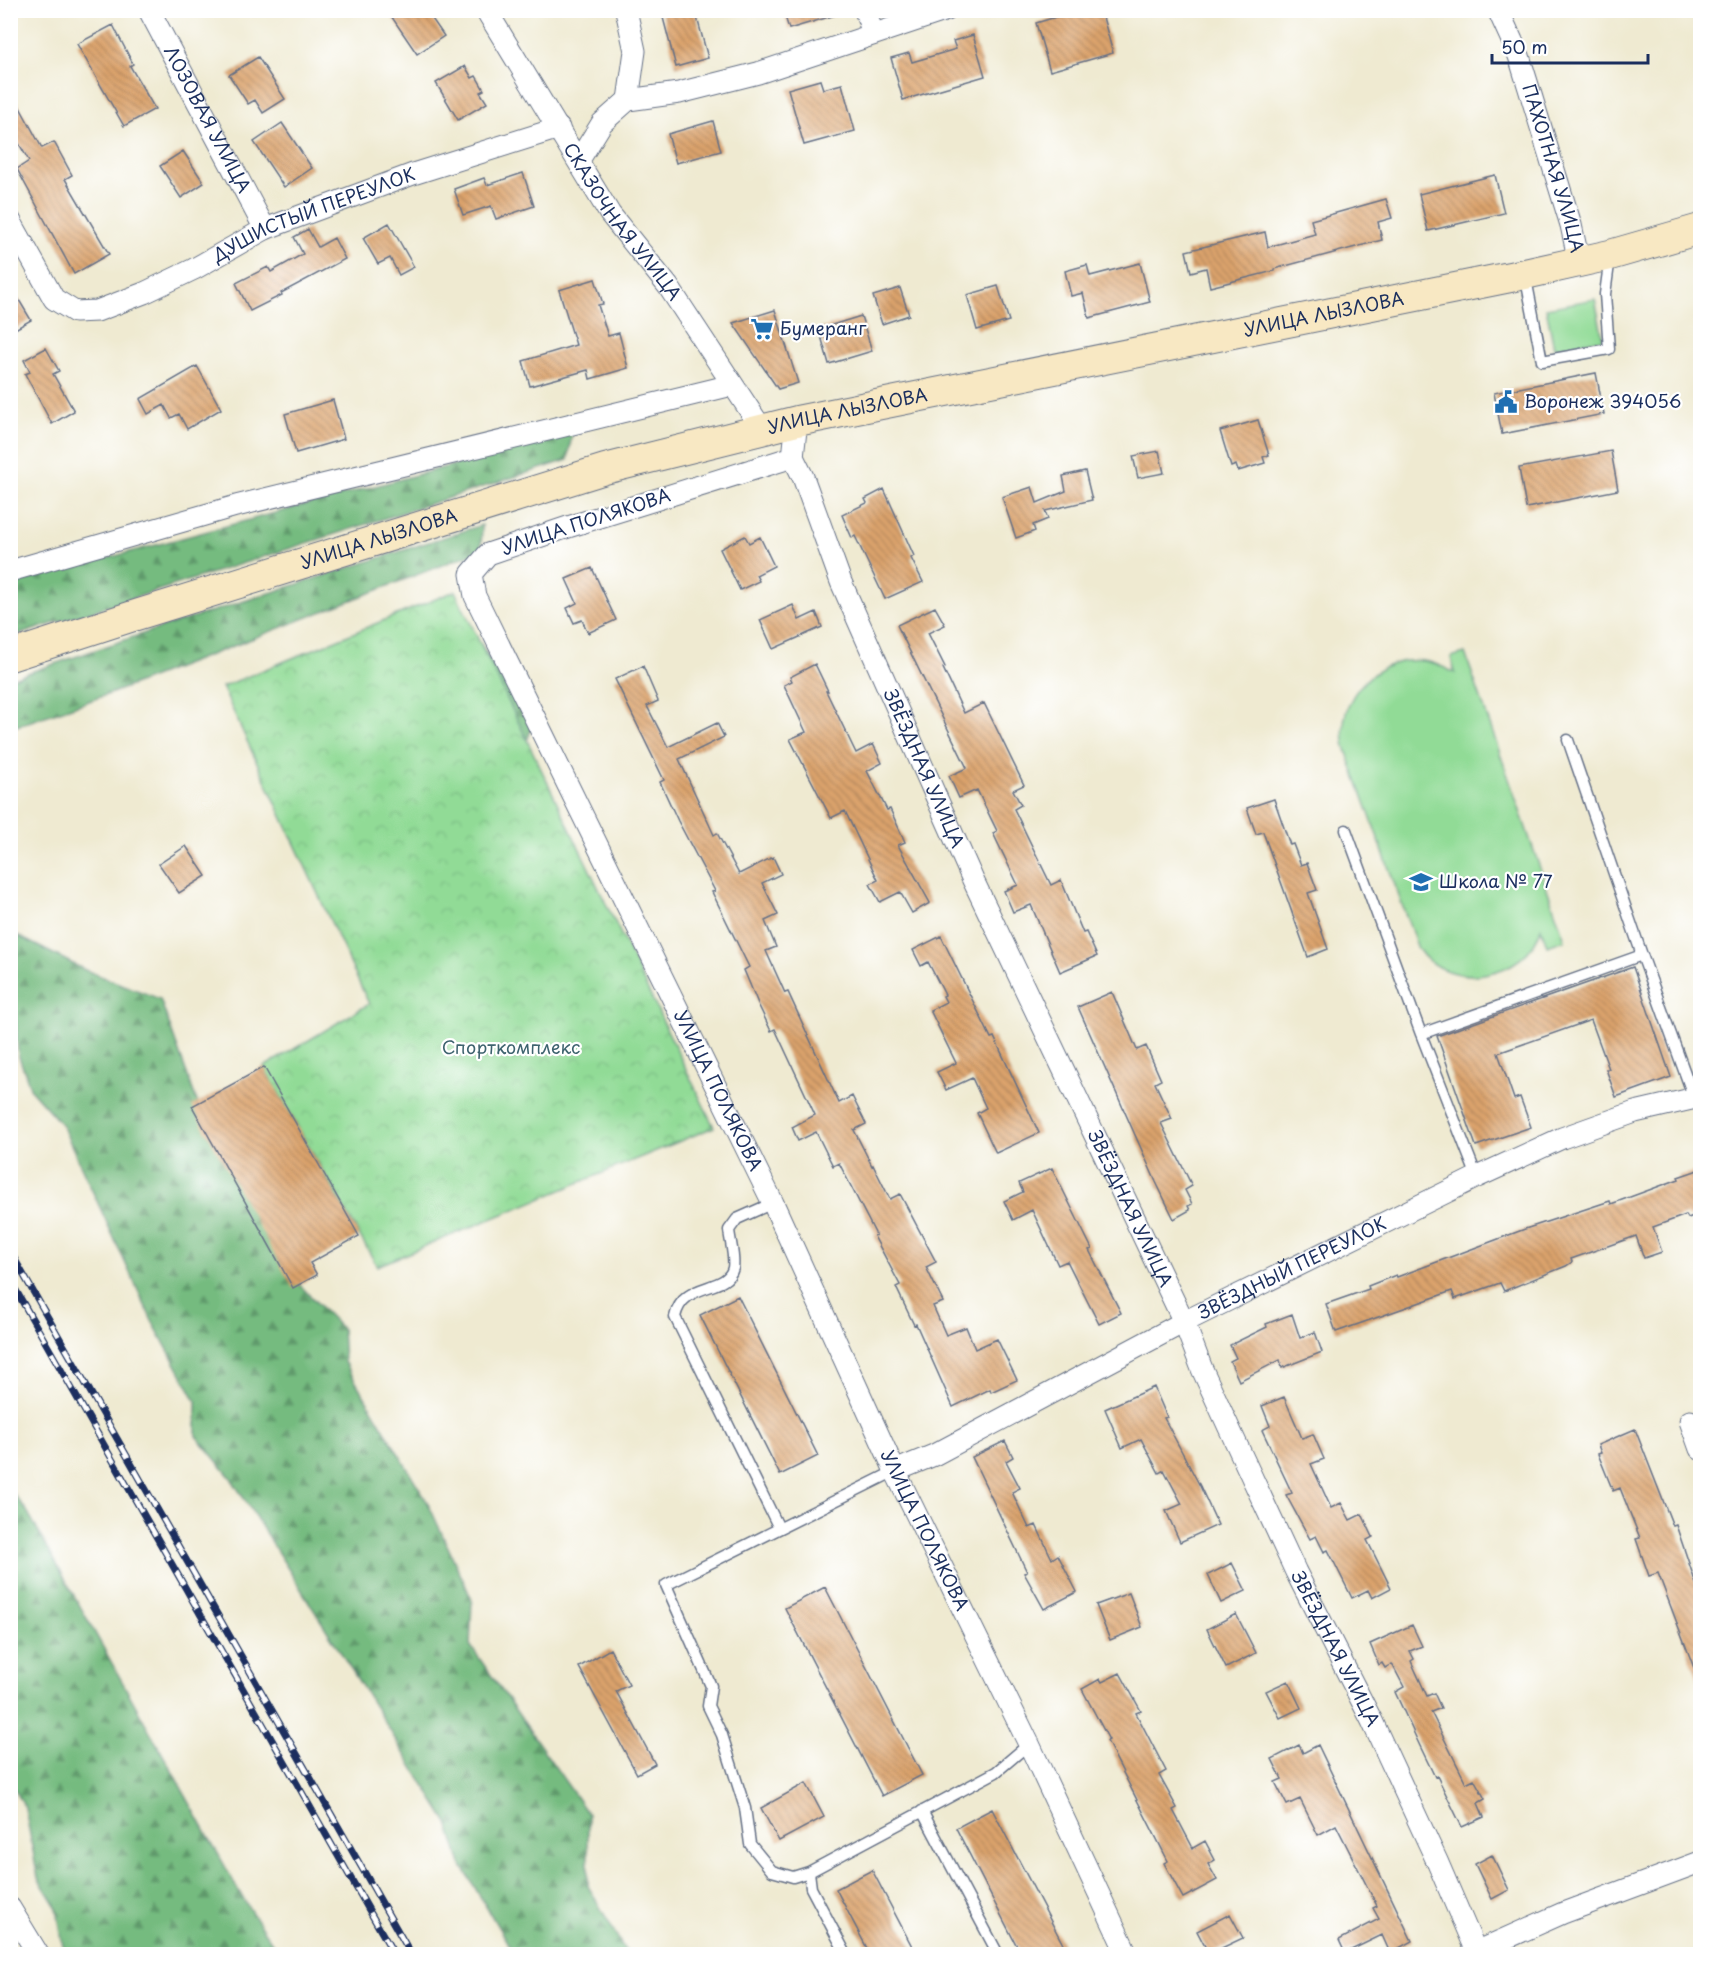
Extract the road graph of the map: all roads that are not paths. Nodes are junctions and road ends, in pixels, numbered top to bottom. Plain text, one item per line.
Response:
1 (148, 10) edge
2 (486, 10) edge
3 (627, 10) edge
4 (865, 10) edge
5 (947, 10) edge
6 (1497, 10) edge
7 (873, 34) junction
8 (628, 100) junction
9 (559, 128) junction
10 (579, 160) junction
11 (10, 220) edge
12 (265, 229) junction
13 (1701, 229) edge
14 (1610, 255) junction
15 (1579, 262) junction
16 (1525, 274) junction
17 (732, 385) junction
18 (797, 421) junction
19 (762, 429) junction
20 (793, 458) junction
21 (10, 571) edge
22 (10, 656) edge
23 (1568, 740) dead end
24 (1346, 830) dead end
25 (1642, 955) junction
26 (1421, 1034) junction
27 (1697, 1097) edge
28 (1477, 1177) junction
29 (773, 1203) junction
30 (1184, 1322) junction
31 (1690, 1420) dead end
32 (1701, 1449) edge
33 (896, 1471) junction
34 (779, 1528) junction
35 (1029, 1744) junction
36 (922, 1811) junction
37 (1701, 1862) edge
38 (809, 1872) junction
39 (10, 1908) edge
40 (38, 1954) edge
41 (846, 1954) edge
42 (998, 1954) edge
43 (1127, 1954) edge
44 (1475, 1954) edge

1 - 12 street, ЛОЗОВАЯ УЛИЦА
2 - 9 street, СКАЗОЧНАЯ УЛИЦА
3 - 8 street
4 - 7 street
5 - 7 street
6 - 15 street, ПАХОТНАЯ УЛИЦА
7 - 8 street
8 - 10 street
9 - 10 street, СКАЗОЧНАЯ УЛИЦА
9 - 12 street, ДУШИСТЫЙ ПЕРЕУЛОК
10 - 17 street, СКАЗОЧНАЯ УЛИЦА
11 - 12 street, ДУШИСТЫЙ ПЕРЕУЛОК
13 - 14 main road, УЛИЦА ЛЫЗЛОВА
14 - 15 main road, УЛИЦА ЛЫЗЛОВА
14 - 16 lane
15 - 16 main road, УЛИЦА ЛЫЗЛОВА
16 - 18 main road, УЛИЦА ЛЫЗЛОВА
17 - 19 street, СКАЗОЧНАЯ УЛИЦА
17 - 21 street
18 - 19 main road, УЛИЦА ЛЫЗЛОВА
18 - 20 street
19 - 22 main road, УЛИЦА ЛЫЗЛОВА
20 - 29 street, УЛИЦА ПОЛЯКОВА
20 - 30 street, ЗВЁЗДНАЯ УЛИЦА
23 - 25 lane
24 - 26 lane
25 - 26 lane
25 - 27 lane
26 - 28 lane
27 - 28 street, ЗВЁЗДНЫЙ ПЕРЕУЛОК
28 - 30 street, ЗВЁЗДНЫЙ ПЕРЕУЛОК
29 - 33 street, УЛИЦА ПОЛЯКОВА
29 - 34 lane
30 - 33 street, ЗВЁЗДНЫЙ ПЕРЕУЛОК
30 - 44 street, ЗВЁЗДНАЯ УЛИЦА
31 - 32 street
33 - 34 lane
33 - 35 street, УЛИЦА ПОЛЯКОВА
34 - 38 lane
35 - 36 lane
35 - 43 street, УЛИЦА ПОЛЯКОВА
36 - 38 lane
36 - 42 lane
37 - 44 street
38 - 41 lane
39 - 40 street

